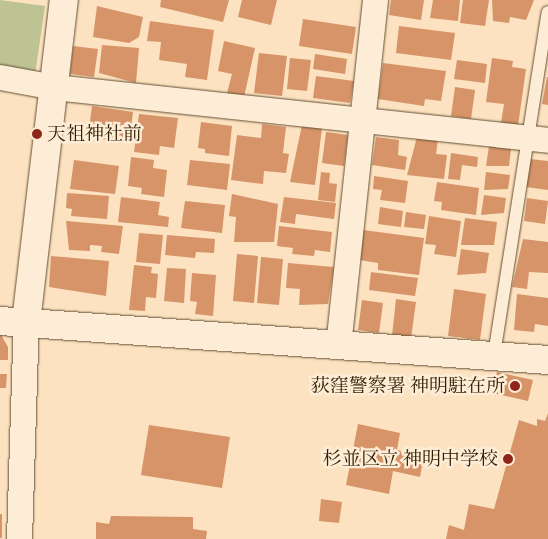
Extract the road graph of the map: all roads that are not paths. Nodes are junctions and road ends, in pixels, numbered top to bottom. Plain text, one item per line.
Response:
1 (64, 0) edge
2 (375, 0) edge
3 (548, 12) edge
4 (0, 77) edge
5 (54, 87) junction
6 (363, 121) junction
7 (537, 139) edge
8 (13, 321) edge
9 (338, 346) junction
10 (494, 355) junction
11 (548, 360) edge
12 (19, 539) edge

1 - 5 street
2 - 6 street
3 - 7 lane
4 - 5 street
5 - 6 street
5 - 8 street
6 - 7 street
6 - 9 street
7 - 10 lane
8 - 9 street
8 - 12 street
9 - 10 street
10 - 11 street

